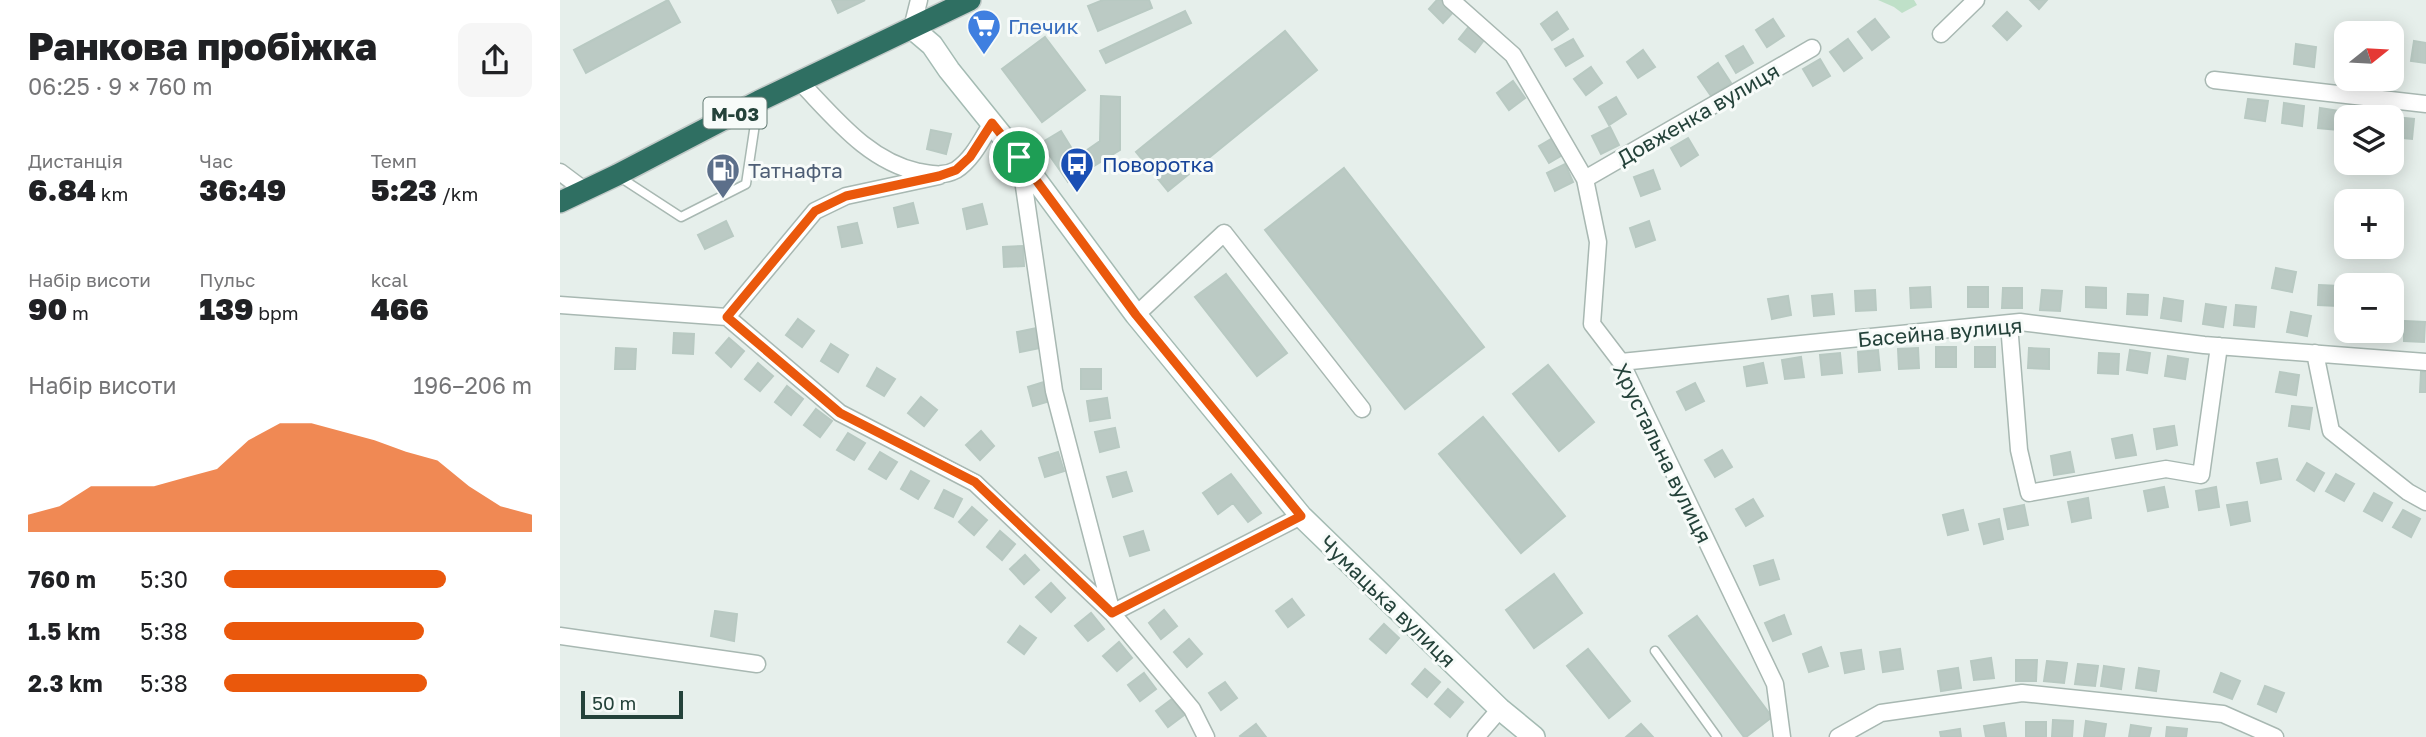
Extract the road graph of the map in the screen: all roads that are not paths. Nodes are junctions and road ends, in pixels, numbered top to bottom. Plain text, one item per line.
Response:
1 (919, 0) edge
2 (970, 0) edge
3 (1451, 0) edge
4 (1976, 0) edge
5 (912, 28) junction
6 (1941, 34) dead end
7 (1812, 48) dead end
8 (2214, 80) dead end
9 (800, 82) junction
10 (758, 102) junction
11 (2426, 104) edge
12 (992, 123) junction
13 (1019, 157) junction
14 (560, 172) edge
15 (617, 175) junction
16 (939, 176) junction
17 (1585, 179) junction
18 (584, 190) junction
19 (560, 202) edge
20 (560, 306) edge
21 (1136, 315) junction
22 (727, 317) junction
23 (2009, 324) junction
24 (2219, 346) junction
25 (2315, 353) junction
26 (1621, 362) junction
27 (2426, 362) edge
28 (1362, 409) dead end
29 (2426, 502) edge
30 (1301, 516) junction
31 (1112, 613) junction
32 (560, 636) edge
33 (1655, 651) dead end
34 (757, 664) dead end
35 (1500, 709) junction
36 (1206, 737) edge
37 (1476, 737) edge
38 (1534, 737) edge
39 (1717, 737) edge
40 (1782, 737) edge
41 (1839, 737) edge
42 (2275, 737) edge

1 - 5 street
2 - 5 highway, М-03
3 - 17 street, Хрустальна вулиця
4 - 6 street
5 - 9 highway, М-03
5 - 12 street, Чумацька вулиця
7 - 17 street, Довженка вулиця
8 - 11 street
9 - 10 highway, М-03
9 - 16 street
10 - 15 highway, М-03
10 - 15 lane
12 - 13 street, Чумацька вулиця
12 - 16 street
13 - 21 street, Чумацька вулиця
13 - 31 street
14 - 18 street
15 - 18 highway, М-03
16 - 22 street
17 - 26 street, Хрустальна вулиця
18 - 19 highway, М-03
20 - 22 street
21 - 28 street
21 - 30 street, Чумацька вулиця
22 - 31 street
23 - 24 street, Басейна вулиця
23 - 24 street
23 - 26 street, Басейна вулиця
24 - 25 street, Басейна вулиця
25 - 27 street, Басейна вулиця
25 - 29 street
26 - 40 street, Хрустальна вулиця
30 - 31 street
30 - 35 street, Чумацька вулиця
31 - 36 street
32 - 34 street
33 - 39 lane
35 - 37 street
35 - 38 street, Чумацька вулиця
41 - 42 street

